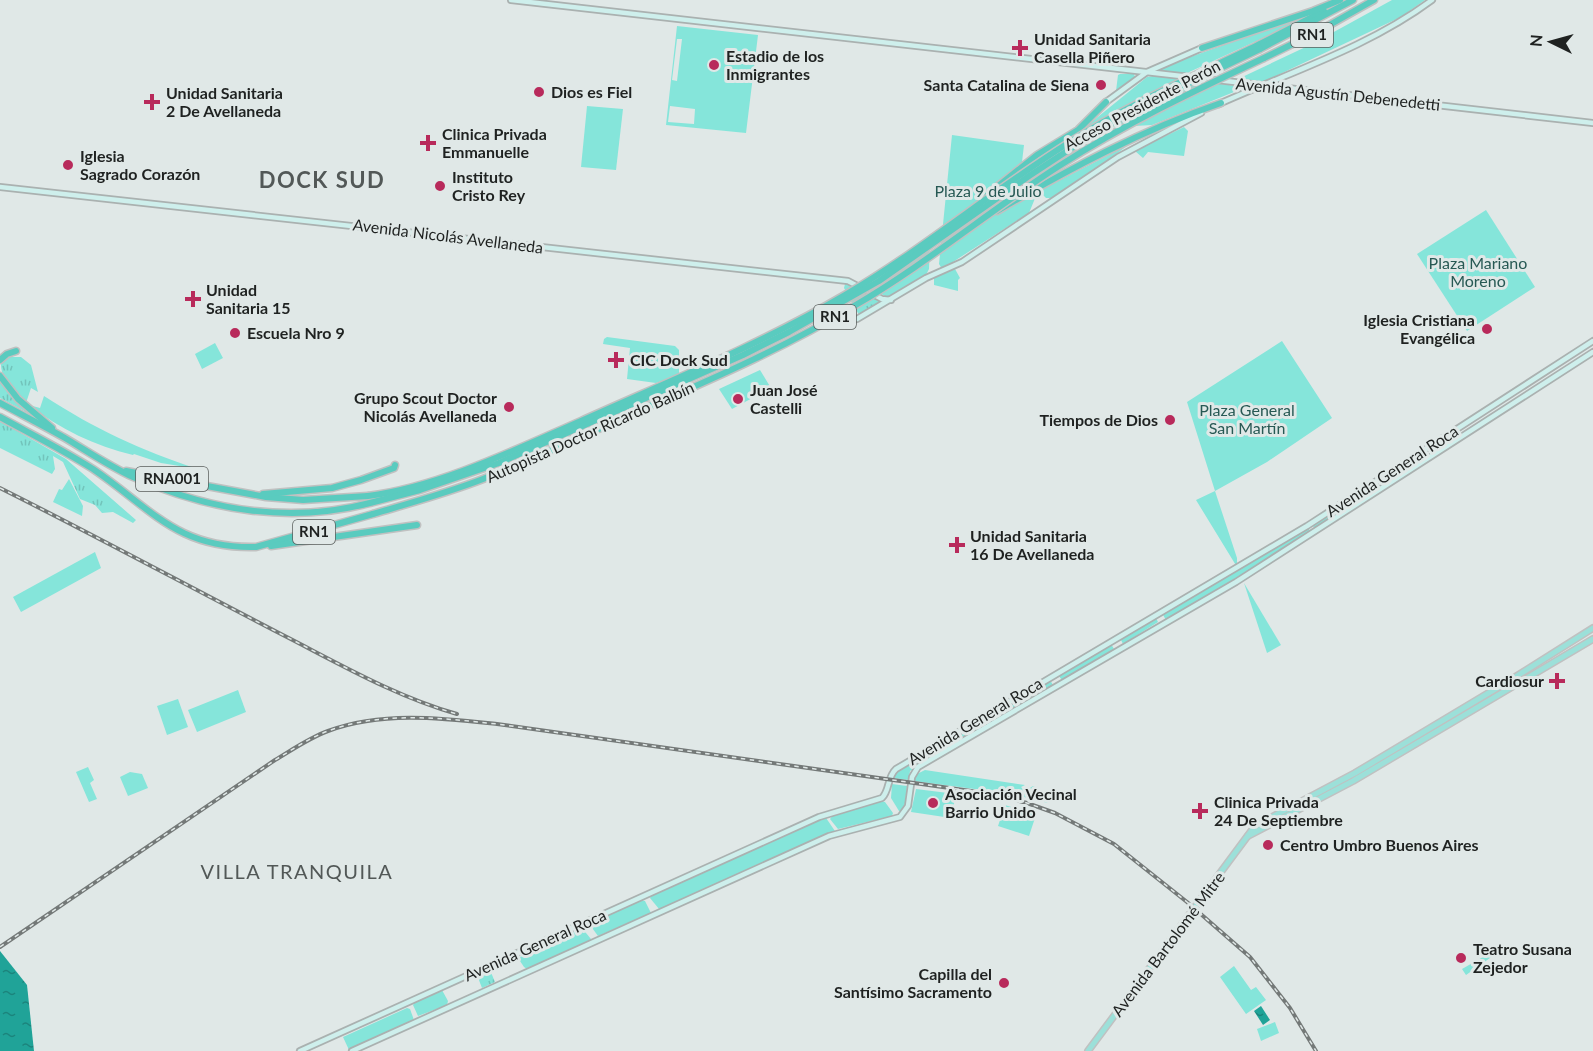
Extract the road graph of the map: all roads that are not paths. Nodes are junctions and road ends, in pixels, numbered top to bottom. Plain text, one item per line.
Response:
1 (511, 0) edge
2 (1341, 0) edge
3 (1353, 0) edge
4 (1374, 0) edge
5 (1381, 0) edge
6 (1432, 0) edge
7 (1359, 9) junction
8 (1259, 47) junction
9 (1202, 48) joint
10 (1147, 72) junction
11 (1261, 85) junction
12 (1106, 102) joint
13 (1221, 103) junction
14 (1593, 123) edge
15 (0, 187) edge
16 (958, 220) junction
17 (981, 221) junction
18 (891, 300) junction
19 (857, 319) dead end
20 (1593, 342) edge
21 (16, 351) dead end
22 (1593, 352) edge
23 (0, 360) edge
24 (0, 376) edge
25 (0, 404) edge
26 (0, 417) edge
27 (64, 438) junction
28 (395, 465) dead end
29 (117, 469) junction
30 (244, 494) junction
31 (369, 499) junction
32 (417, 525) dead end
33 (256, 546) junction
34 (1593, 628) edge
35 (1593, 639) edge
36 (1247, 837) junction
37 (300, 1051) edge
38 (352, 1051) edge
39 (1088, 1051) edge

1 - 10 main road, Avenida Agustín Debenedetti
2 - 8 highway, Acceso Presidente Perón / RNA001
2 - 9 highway
3 - 8 highway, Autopista Doctor Ricardo Balbín / RN1
4 - 7 highway, Autopista Doctor Ricardo Balbín / RN1
5 - 7 highway
6 - 11 main road, Acceso Presidente Perón
7 - 17 highway, Autopista Doctor Ricardo Balbín / RN1, bridge
8 - 16 highway, Acceso Presidente Perón / RNA001, bridge
8 - 31 highway, Autopista Doctor Ricardo Balbín / RN1, bridge
9 - 10 main road
10 - 11 main road, Avenida Agustín Debenedetti
10 - 12 main road
11 - 13 main road, Acceso Presidente Perón
11 - 14 main road, Avenida Agustín Debenedetti
12 - 16 highway, bridge
13 - 17 highway, bridge
13 - 18 main road, Acceso Presidente Perón
15 - 18 main road, Avenida Nicolás Avellaneda
16 - 31 highway, Acceso Presidente Perón / RNA001, bridge
17 - 33 highway, Autopista Doctor Ricardo Balbín / RN1, bridge
18 - 19 main road, Acceso Presidente Perón
20 - 37 main road, Avenida General Roca
21 - 23 highway
22 - 38 main road, Avenida General Roca
24 - 27 highway
25 - 27 highway, Autopista Doctor Ricardo Balbín / RN1
26 - 33 highway, Autopista Doctor Ricardo Balbín / RN1
27 - 29 highway, Autopista Doctor Ricardo Balbín / RN1
28 - 30 highway
29 - 30 highway, Acceso Presidente Perón / RNA001
29 - 31 highway, Autopista Doctor Ricardo Balbín / RN1
30 - 31 highway, Acceso Presidente Perón / RNA001
32 - 33 highway
34 - 36 main road, Avenida Bartolomé Mitre
35 - 36 main road, Avenida Bartolomé Mitre
36 - 39 main road, Avenida Bartolomé Mitre

